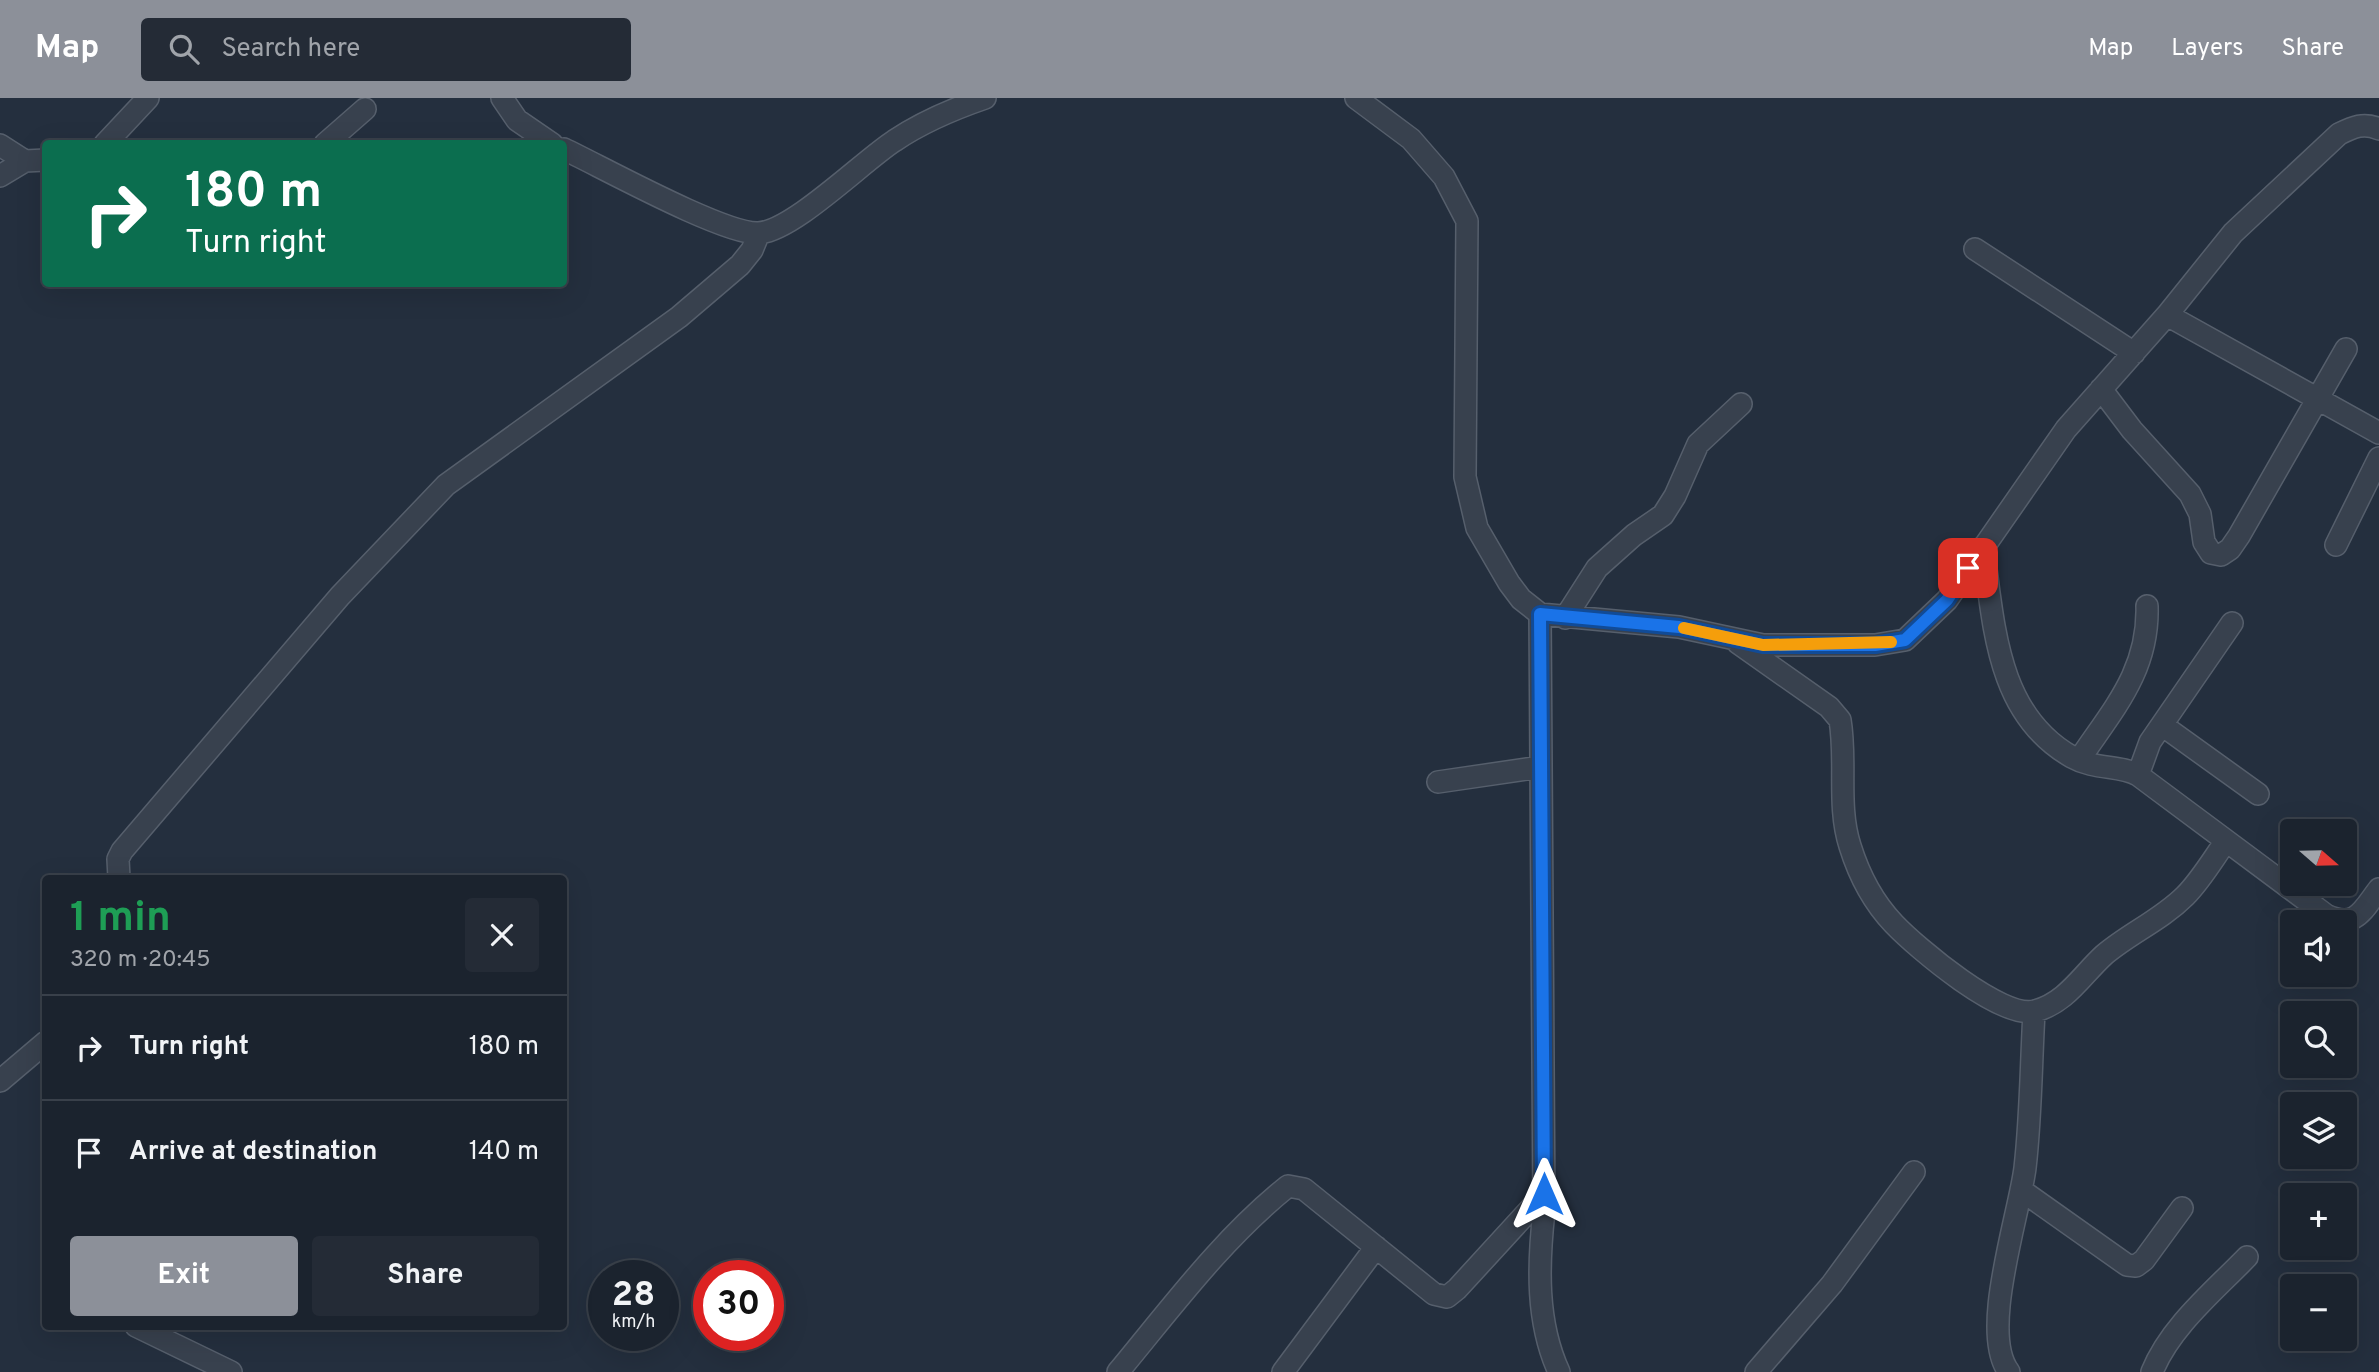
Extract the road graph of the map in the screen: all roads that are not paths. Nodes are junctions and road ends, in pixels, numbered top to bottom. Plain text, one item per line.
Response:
1 (148, 98) edge
2 (502, 98) edge
3 (984, 98) edge
4 (1359, 99) edge
5 (365, 110) dead end
6 (2379, 129) edge
7 (109, 140) edge
8 (330, 140) edge
9 (546, 140) edge
10 (0, 145) edge
11 (567, 150) edge
12 (35, 160) edge
13 (0, 176) edge
14 (759, 233) junction
15 (1975, 249) dead end
16 (2167, 315) junction
17 (2346, 349) dead end
18 (2134, 353) junction
19 (2101, 389) junction
20 (2316, 398) junction
21 (1741, 404) dead end
22 (2379, 433) edge
23 (2379, 458) edge
24 (2336, 545) dead end
25 (1983, 547) junction
26 (2147, 607) dead end
27 (1540, 614) junction
28 (1565, 618) junction
29 (2232, 623) dead end
30 (1730, 638) junction
31 (2162, 725) junction
32 (2079, 760) junction
33 (1541, 767) junction
34 (2138, 775) junction
35 (1438, 782) dead end
36 (2258, 794) dead end
37 (2226, 841) junction
38 (119, 875) edge
39 (2379, 889) edge
40 (2034, 1012) junction
41 (42, 1045) edge
42 (0, 1081) edge
43 (1914, 1172) dead end
44 (2021, 1190) junction
45 (1544, 1194) junction
46 (2182, 1208) dead end
47 (1376, 1247) junction
48 (2247, 1257) dead end
49 (144, 1330) edge
50 (231, 1372) edge
51 (1118, 1372) edge
52 (1283, 1372) edge
53 (1559, 1372) edge
54 (1756, 1372) edge
55 (2009, 1372) edge
56 (2152, 1372) edge

1 - 7 street
2 - 9 street
3 - 14 street
4 - 27 street
5 - 8 street
6 - 16 street
10 - 12 street
11 - 14 street
12 - 13 street
14 - 38 street
15 - 18 street
16 - 18 street
16 - 20 street
17 - 20 street
18 - 19 street
19 - 20 street
19 - 25 street
20 - 22 street
21 - 28 street
23 - 24 street
25 - 30 street
25 - 32 street
26 - 32 street
27 - 28 street
27 - 33 street
28 - 30 street
29 - 31 street
30 - 40 street
31 - 34 street
31 - 36 street
32 - 34 street
33 - 35 street
33 - 45 street
34 - 37 street
37 - 39 street
37 - 40 street
40 - 44 street
41 - 42 street
43 - 54 street
44 - 46 street
44 - 55 street
45 - 47 street
45 - 53 street
47 - 51 street
47 - 52 street
48 - 56 street
49 - 50 street

